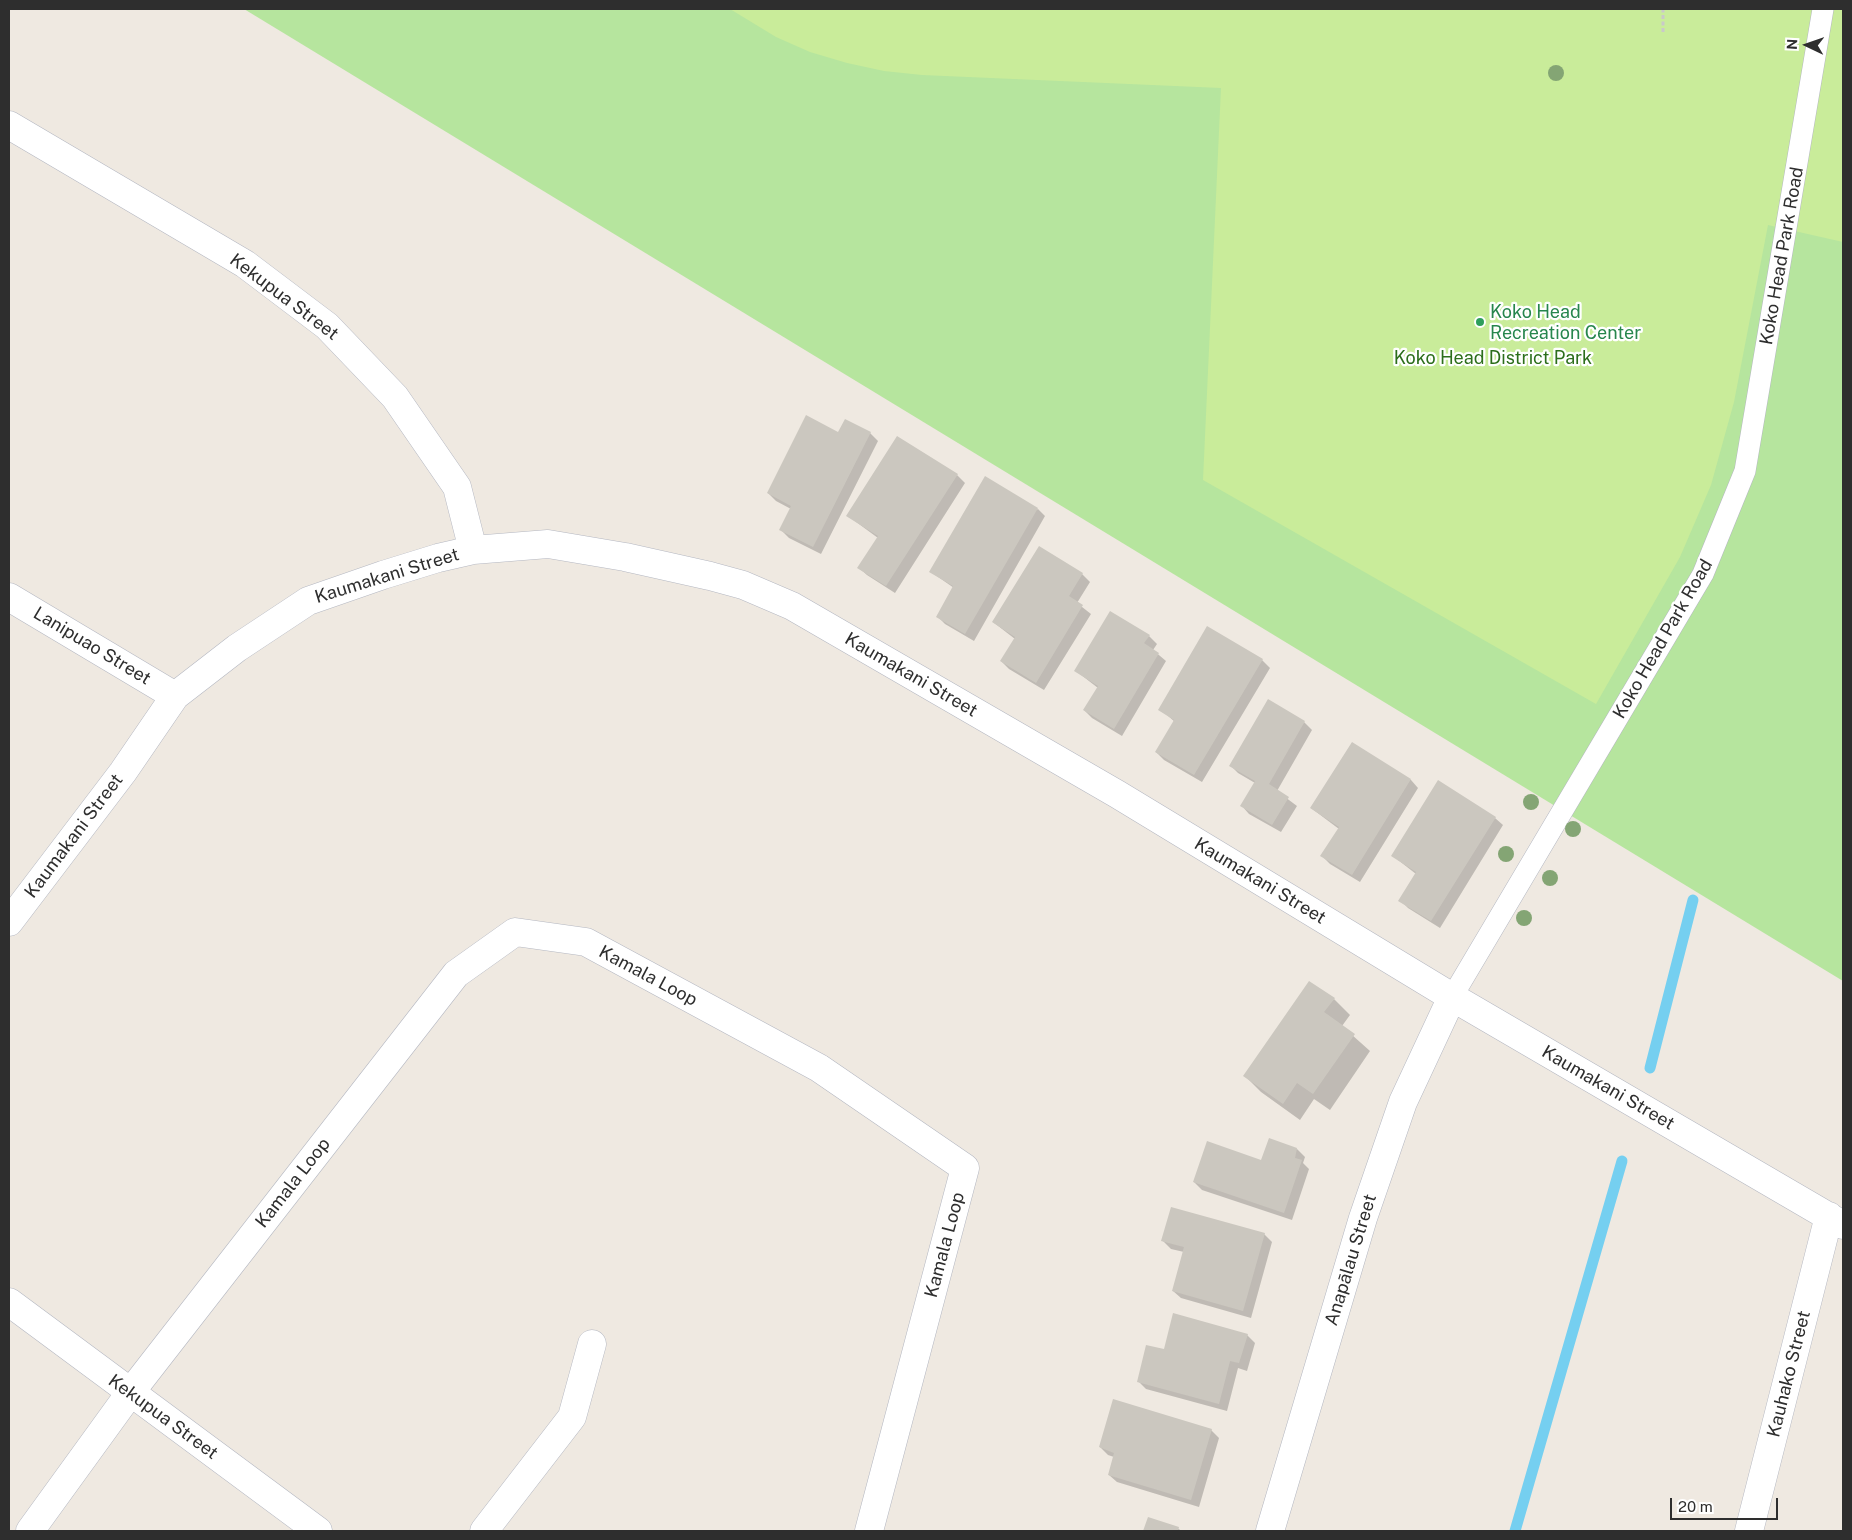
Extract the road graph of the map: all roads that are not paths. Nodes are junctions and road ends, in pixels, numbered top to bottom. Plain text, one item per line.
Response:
1 (1824, 9) edge
2 (9, 124) edge
3 (473, 550) junction
4 (9, 597) edge
5 (174, 696) junction
6 (9, 922) edge
7 (1452, 997) junction
8 (1836, 1220) edge
9 (9, 1302) edge
10 (592, 1344) dead end
11 (130, 1393) junction
12 (30, 1531) edge
13 (318, 1531) edge
14 (484, 1531) edge
15 (869, 1531) edge
16 (1270, 1531) edge
17 (1749, 1531) edge

1 - 7 lane, Koko Head Park Road
2 - 3 street, Kekupua Street
3 - 5 street, Kaumakani Street
3 - 7 street, Kaumakani Street
4 - 5 street, Lanipuao Street
5 - 6 street, Kaumakani Street
7 - 8 street, Kaumakani Street
7 - 16 street, Anapālau Street
8 - 17 street, Kauhako Street
9 - 11 street, Kekupua Street
10 - 14 street
11 - 12 street
11 - 13 street, Kekupua Street
11 - 15 street, Kamala Loop

